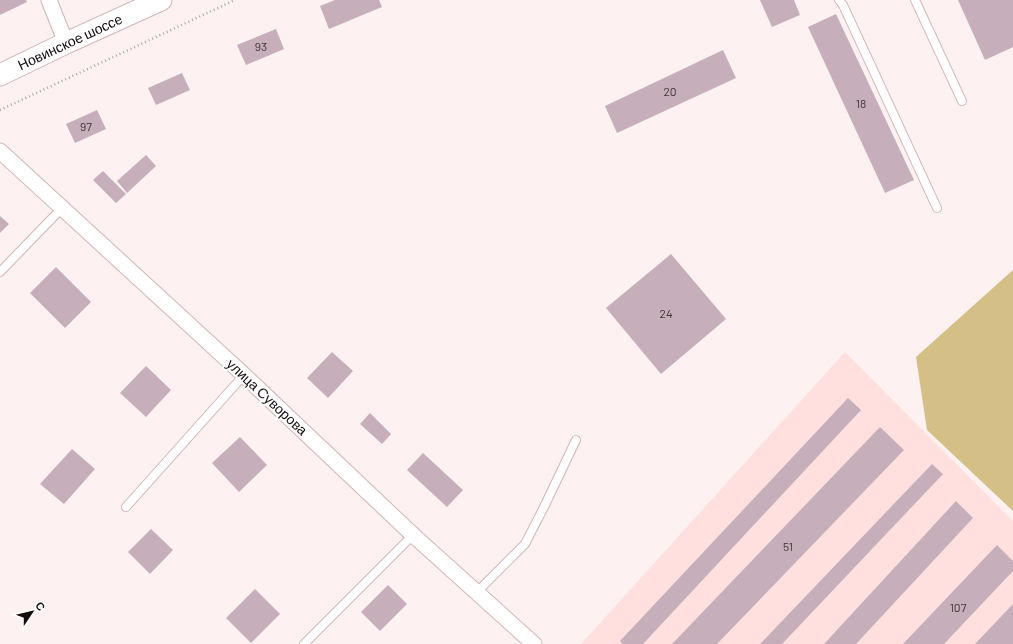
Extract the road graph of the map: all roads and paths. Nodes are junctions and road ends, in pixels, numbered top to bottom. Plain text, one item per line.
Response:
1 (49, 0) edge
2 (161, 0) edge
3 (235, 0) edge
4 (839, 0) edge
5 (915, 0) edge
6 (66, 43) junction
7 (0, 74) edge
8 (962, 101) dead end
9 (0, 110) edge
10 (0, 151) edge
11 (62, 208) junction
12 (938, 208) dead end
13 (0, 272) edge
14 (244, 375) junction
15 (576, 440) dead end
16 (126, 507) dead end
17 (413, 535) junction
18 (476, 592) junction
19 (304, 644) edge
20 (534, 644) edge

1 - 6 street
2 - 6 street, Новинское шоссе
3 - 9 path
4 - 12 lane
5 - 8 lane
6 - 7 street, Новинское шоссе
10 - 11 street, улица Суворова
11 - 13 lane
11 - 14 street, улица Суворова
14 - 16 lane
14 - 17 street, улица Суворова
15 - 18 lane
17 - 18 street, улица Суворова
17 - 19 lane
18 - 20 street, улица Суворова

